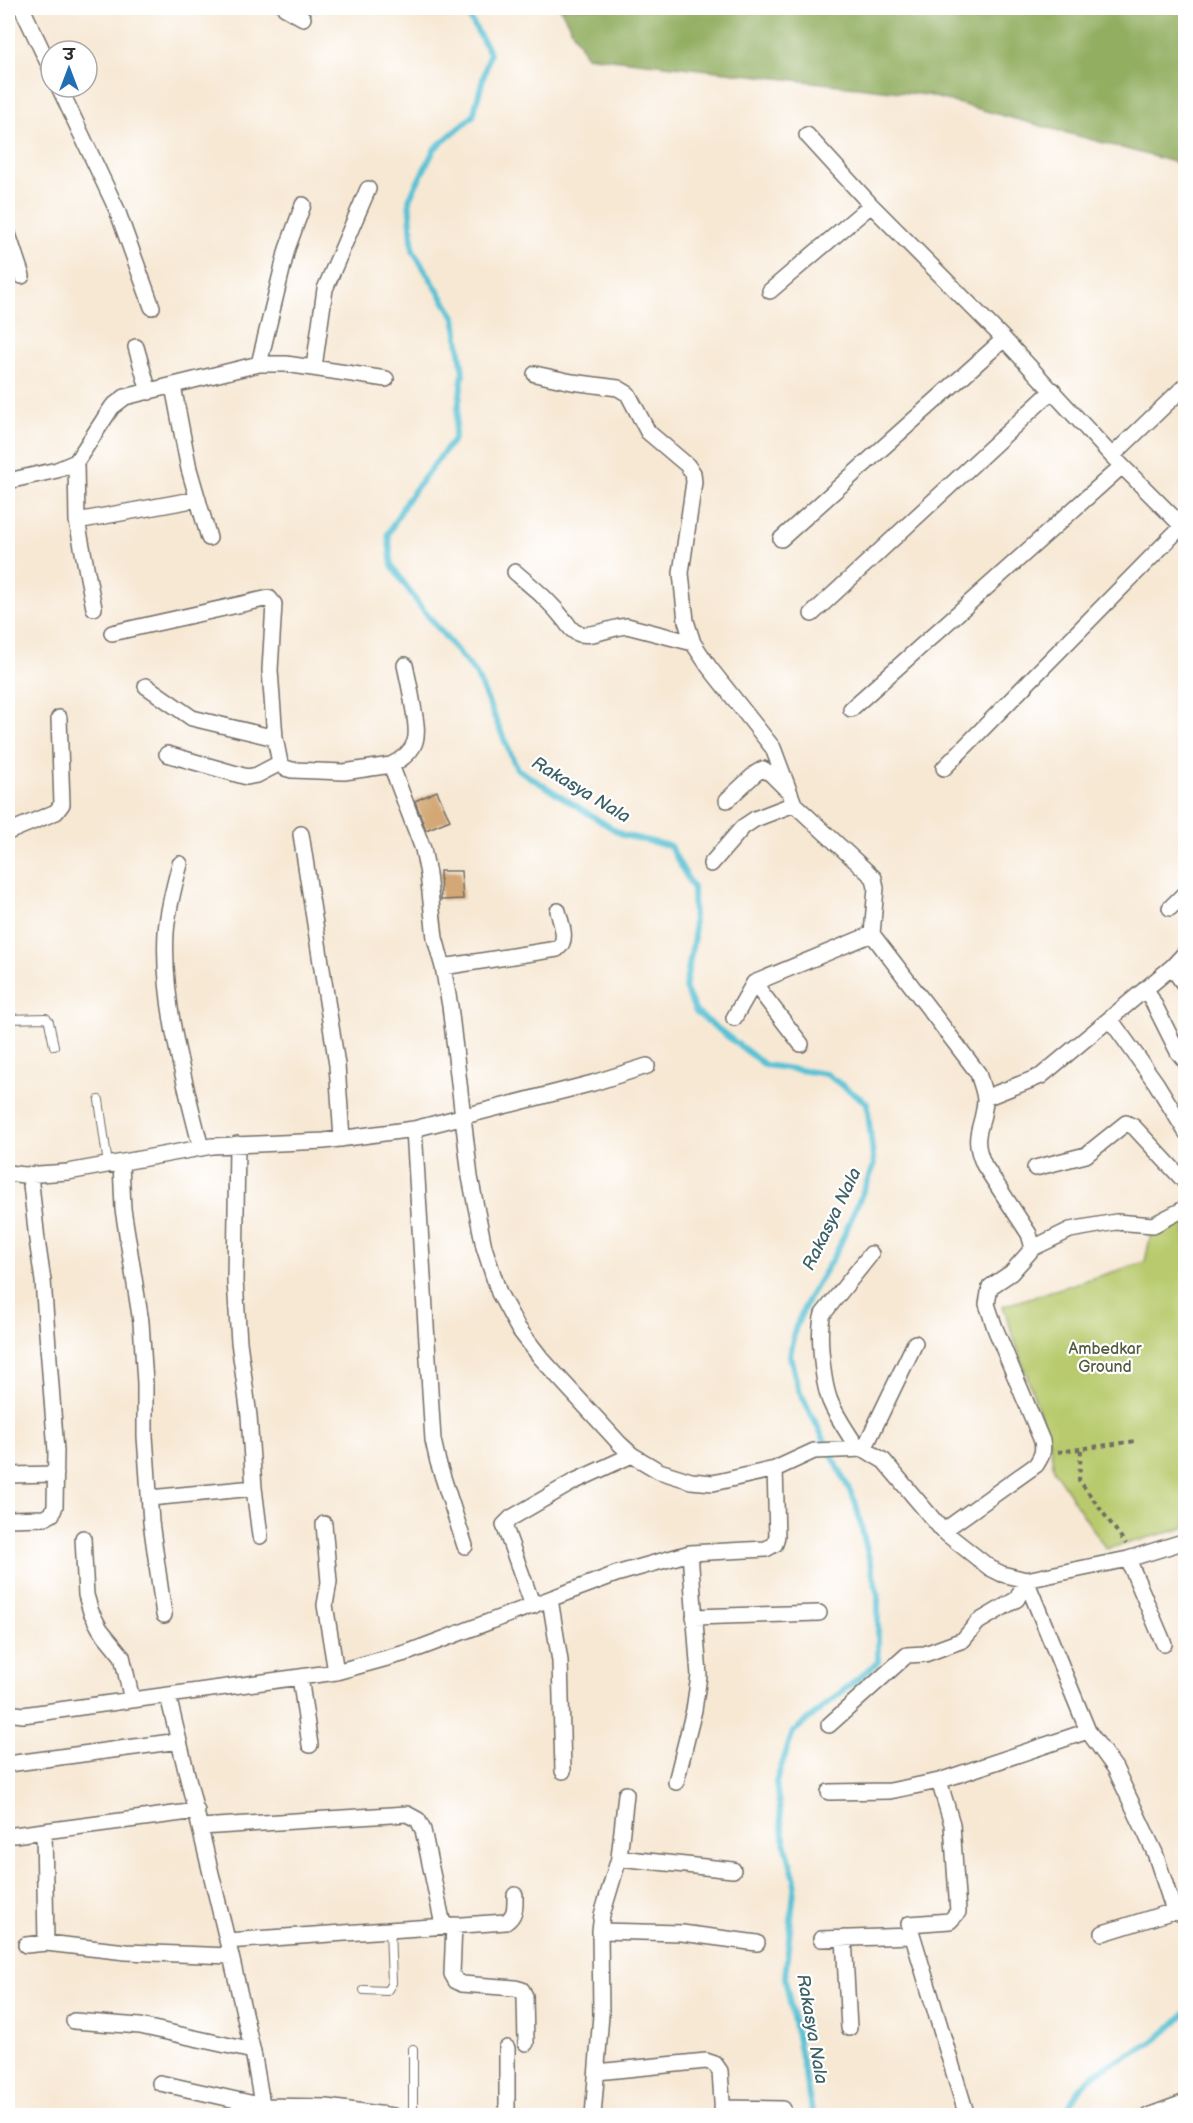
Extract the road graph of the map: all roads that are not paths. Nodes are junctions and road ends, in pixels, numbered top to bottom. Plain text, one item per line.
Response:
1 (22, 8) edge
2 (285, 8) edge
3 (303, 18) dead end
4 (39, 44) edge
5 (65, 99) edge
6 (807, 135) dead end
7 (368, 189) dead end
8 (303, 205) dead end
9 (871, 205) junction
10 (8, 234) edge
11 (22, 276) dead end
12 (770, 291) dead end
13 (152, 307) dead end
14 (1004, 339) junction
15 (135, 346) dead end
16 (259, 364) junction
17 (314, 367) junction
18 (535, 374) dead end
19 (386, 379) dead end
20 (1185, 385) edge
21 (173, 386) junction
22 (1053, 390) junction
23 (149, 392) junction
24 (1117, 461) junction
25 (76, 462) junction
26 (8, 481) edge
27 (198, 500) junction
28 (77, 521) junction
29 (1184, 528) edge
30 (209, 538) dead end
31 (781, 539) dead end
32 (515, 572) dead end
33 (94, 608) dead end
34 (812, 614) dead end
35 (112, 633) dead end
36 (693, 643) junction
37 (405, 665) dead end
38 (146, 686) dead end
39 (851, 709) dead end
40 (59, 717) dead end
41 (275, 738) junction
42 (167, 754) dead end
43 (280, 763) junction
44 (391, 765) junction
45 (944, 768) dead end
46 (792, 798) junction
47 (728, 800) dead end
48 (8, 832) edge
49 (301, 834) dead end
50 (180, 864) dead end
51 (711, 864) dead end
52 (1185, 892) edge
53 (1170, 908) dead end
54 (558, 911) dead end
55 (872, 934) junction
56 (1185, 952) edge
57 (443, 967) junction
58 (1172, 967) junction
59 (754, 983) junction
60 (1185, 987) edge
61 (1146, 988) junction
62 (734, 1018) dead end
63 (8, 1019) edge
64 (1110, 1019) junction
65 (801, 1044) dead end
66 (54, 1046) dead end
67 (1185, 1062) edge
68 (647, 1066) dead end
69 (985, 1098) junction
70 (99, 1100) dead end
71 (463, 1116) junction
72 (414, 1129) junction
73 (1185, 1132) edge
74 (342, 1139) junction
75 (237, 1144) junction
76 (201, 1148) junction
77 (115, 1164) junction
78 (1035, 1168) dead end
79 (8, 1173) edge
80 (30, 1175) junction
81 (1185, 1183) edge
82 (1185, 1208) edge
83 (1033, 1248) junction
84 (871, 1254) dead end
85 (915, 1343) dead end
86 (858, 1449) junction
87 (632, 1455) junction
88 (775, 1469) junction
89 (56, 1474) junction
90 (8, 1475) edge
91 (254, 1488) junction
92 (150, 1498) junction
93 (8, 1519) edge
94 (324, 1524) dead end
95 (943, 1531) junction
96 (260, 1536) dead end
97 (83, 1538) dead end
98 (1185, 1541) edge
99 (465, 1546) dead end
100 (690, 1553) junction
101 (1132, 1558) junction
102 (1026, 1580) junction
103 (550, 1599) junction
104 (533, 1606) junction
105 (819, 1613) dead end
106 (164, 1615) dead end
107 (694, 1617) junction
108 (1164, 1644) dead end
109 (336, 1672) junction
110 (300, 1677) junction
111 (168, 1696) junction
112 (132, 1700) junction
113 (8, 1713) edge
114 (829, 1725) dead end
115 (1089, 1731) junction
116 (179, 1741) junction
117 (310, 1745) dead end
118 (8, 1764) edge
119 (563, 1771) dead end
120 (939, 1781) junction
121 (676, 1782) dead end
122 (829, 1792) dead end
123 (626, 1794) dead end
124 (197, 1810) junction
125 (201, 1827) junction
126 (44, 1831) junction
127 (14, 1834) dead end
128 (619, 1858) junction
129 (733, 1870) dead end
130 (515, 1896) dead end
131 (1180, 1913) edge
132 (449, 1925) junction
133 (390, 1929) junction
134 (600, 1931) junction
135 (1103, 1933) dead end
136 (912, 1936) junction
137 (844, 1938) junction
138 (821, 1939) dead end
139 (227, 1941) junction
140 (46, 1943) junction
141 (757, 1943) dead end
142 (26, 1945) dead end
143 (231, 1956) junction
144 (364, 1990) dead end
145 (74, 2020) dead end
146 (849, 2028) dead end
147 (526, 2043) dead end
148 (507, 2048) dead end
149 (413, 2049) dead end
150 (253, 2051) junction
151 (597, 2073) junction
152 (160, 2083) dead end
153 (1185, 2102) edge
154 (783, 2109) dead end
155 (264, 2111) edge
156 (723, 2112) edge
157 (393, 2115) edge
158 (412, 2115) edge
159 (507, 2115) edge
160 (593, 2115) edge
161 (967, 2115) edge
162 (1148, 2115) edge

1 - 4 street
2 - 3 street
5 - 13 street
6 - 9 street
7 - 17 street
8 - 16 street
9 - 12 street
9 - 14 street
10 - 11 street
14 - 22 street
14 - 31 street
15 - 23 street
16 - 17 street
16 - 21 street
17 - 19 street
18 - 36 street
20 - 24 street
21 - 23 street
21 - 27 street
22 - 24 street
22 - 34 street
23 - 25 street
24 - 29 street
24 - 39 street
25 - 26 street
25 - 28 street
27 - 28 street
27 - 30 street
28 - 33 street
29 - 45 street
32 - 36 street
35 - 41 street
36 - 46 street
37 - 44 street
38 - 41 street
40 - 48 street
41 - 43 street
42 - 43 street
43 - 44 street
44 - 57 street
46 - 47 street
46 - 51 street
46 - 55 street
49 - 74 street
50 - 76 street
52 - 53 street
54 - 57 street
55 - 59 street
55 - 69 street
56 - 58 street
57 - 71 street
58 - 60 street
58 - 61 street
59 - 62 street
59 - 65 street
61 - 64 street
61 - 67 street
63 - 66 lane
64 - 69 street
64 - 73 street
68 - 71 street
69 - 83 street
70 - 77 lane
71 - 72 street
71 - 87 street
72 - 74 street
72 - 99 street
74 - 75 street
75 - 76 street
75 - 91 street
76 - 77 street
77 - 80 street
77 - 92 street
78 - 81 street
79 - 80 street
80 - 89 street
82 - 83 street
83 - 95 street
84 - 86 street
85 - 86 street
86 - 88 street
86 - 95 street
87 - 88 street
87 - 104 street
88 - 100 street
89 - 90 street
89 - 93 street
91 - 92 street
91 - 96 street
92 - 106 street
94 - 109 street
95 - 102 street
97 - 112 street
98 - 101 street
100 - 103 street
100 - 107 street
101 - 102 street
101 - 108 street
102 - 114 street
102 - 115 street
103 - 104 street
103 - 119 street
104 - 109 street
105 - 107 street
107 - 121 street
109 - 110 street
110 - 111 street
110 - 117 street
111 - 112 street
111 - 116 street
112 - 113 street
115 - 120 street
115 - 131 street
116 - 118 street
116 - 124 street
120 - 122 street
120 - 136 street
123 - 128 street
124 - 125 street
124 - 126 street
125 - 132 street
125 - 139 street
126 - 127 street
126 - 140 street
128 - 129 street
128 - 134 street
130 - 132 street
131 - 135 street
132 - 133 street
132 - 147 street
133 - 139 street
133 - 144 lane
134 - 141 street
134 - 151 street
136 - 137 street
136 - 161 street
137 - 138 street
137 - 146 street
139 - 143 street
140 - 142 street
140 - 143 street
143 - 150 street
145 - 150 street
148 - 159 street
149 - 158 lane
150 - 155 street
151 - 156 street
151 - 160 street
152 - 155 street
153 - 162 street
154 - 156 street
155 - 157 street

